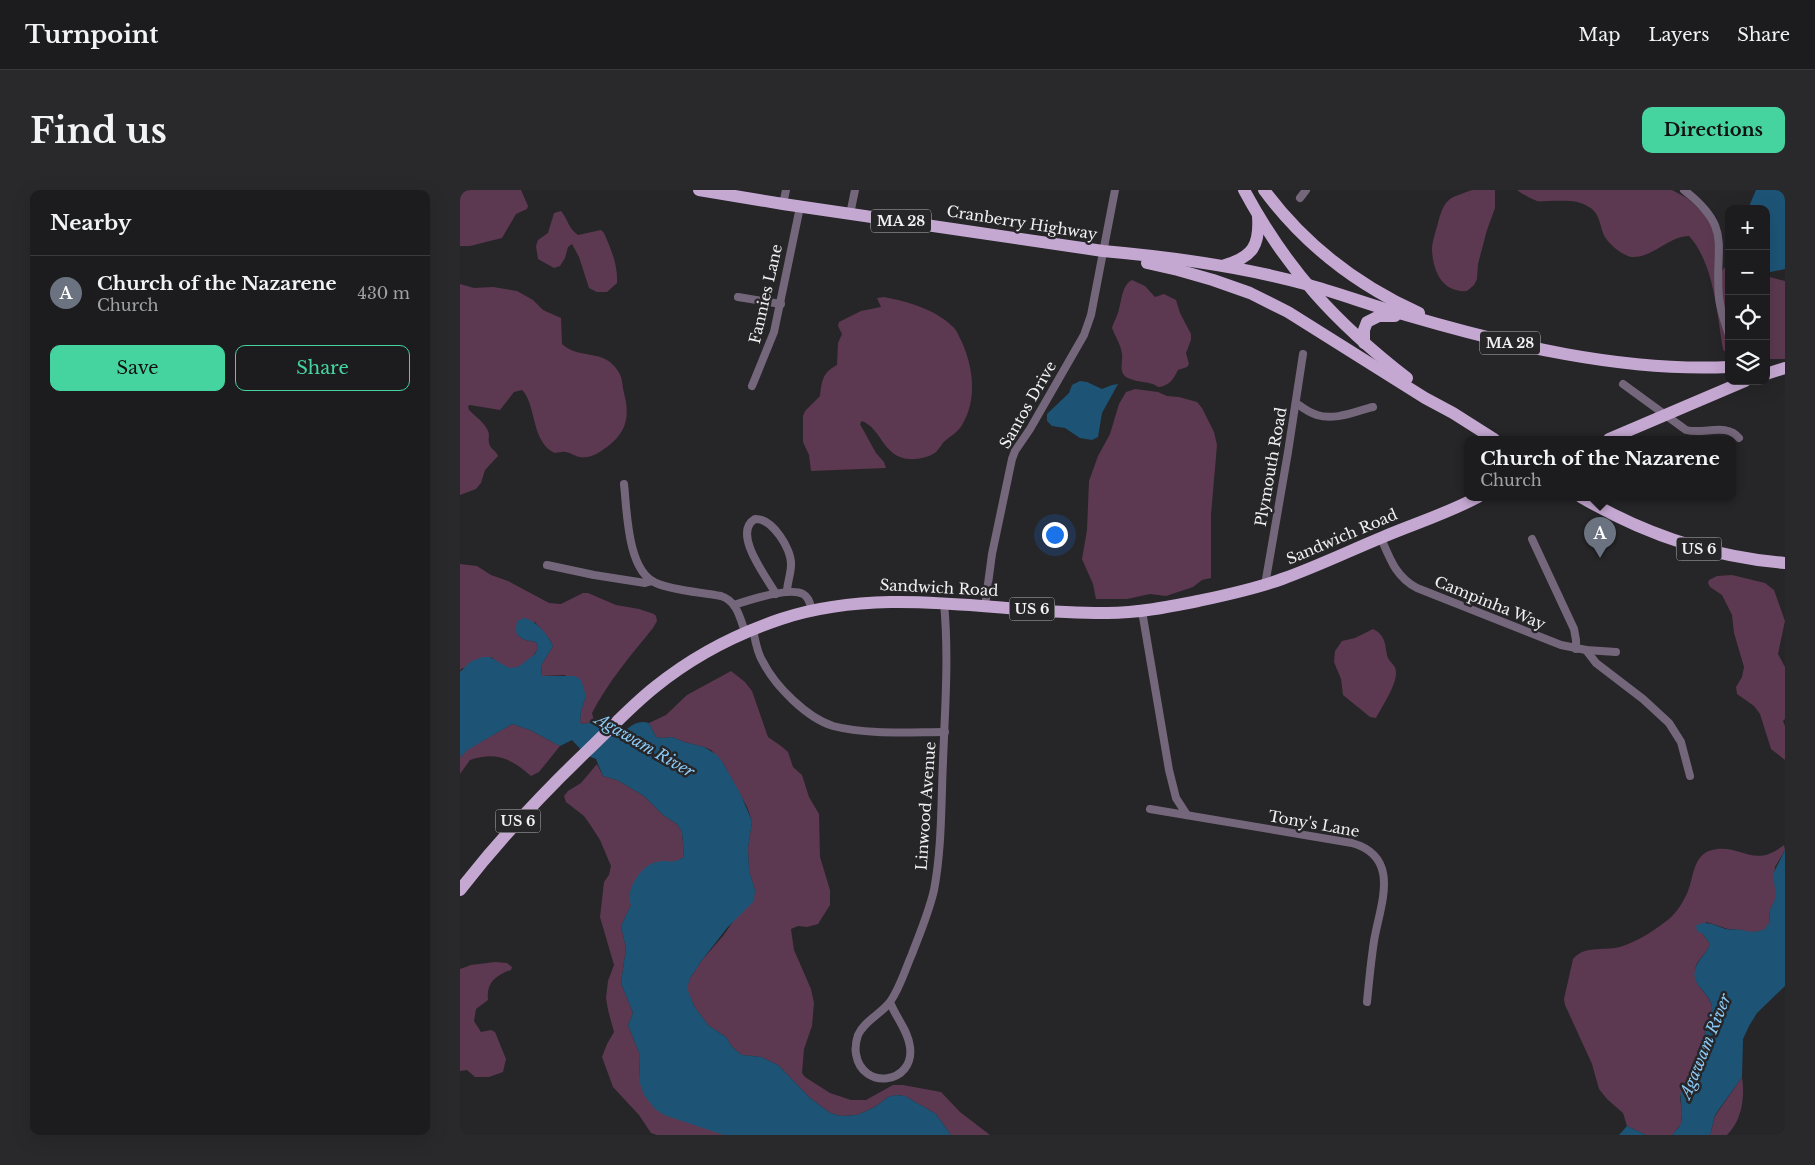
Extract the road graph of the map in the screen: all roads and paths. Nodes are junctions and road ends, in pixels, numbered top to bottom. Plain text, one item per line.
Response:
1 (699, 190) edge
2 (786, 190) edge
3 (855, 190) edge
4 (1115, 190) edge
5 (1244, 190) edge
6 (1264, 190) edge
7 (1306, 190) edge
8 (1684, 190) edge
9 (1300, 198) dead end
10 (783, 204) junction
11 (800, 206) junction
12 (850, 214) junction
13 (1258, 216) junction
14 (1104, 251) junction
15 (1220, 266) junction
16 (1306, 284) junction
17 (738, 297) dead end
18 (781, 304) junction
19 (1405, 315) junction
20 (1725, 321) edge
21 (1453, 328) junction
22 (1364, 343) junction
23 (1303, 354) dead end
24 (1770, 365) edge
25 (1785, 366) edge
26 (1725, 367) edge
27 (1770, 372) edge
28 (1623, 384) dead end
29 (1736, 385) edge
30 (752, 386) dead end
31 (1296, 403) junction
32 (1373, 407) dead end
33 (1453, 413) junction
34 (1666, 415) junction
35 (1489, 436) edge
36 (1617, 436) edge
37 (1739, 438) dead end
38 (624, 484) dead end
39 (1471, 501) edge
40 (1590, 501) edge
41 (1381, 538) junction
42 (1532, 539) dead end
43 (1785, 563) edge
44 (547, 565) dead end
45 (652, 581) junction
46 (1265, 585) junction
47 (787, 592) junction
48 (776, 594) junction
49 (944, 603) junction
50 (734, 605) junction
51 (985, 606) junction
52 (812, 610) junction
53 (1142, 611) junction
54 (749, 631) junction
55 (1576, 649) junction
56 (1586, 650) junction
57 (1616, 652) dead end
58 (945, 732) junction
59 (1690, 776) dead end
60 (1150, 809) dead end
61 (1187, 815) junction
62 (460, 890) edge
63 (890, 1002) junction
64 (1367, 1002) dead end

1 - 10 main road, Cranberry Highway / MA 28
2 - 10 street
3 - 12 street
4 - 14 street, Santos Drive
5 - 13 main road
6 - 21 main road
7 - 9 street
8 - 20 street
10 - 11 main road, Cranberry Highway / MA 28
11 - 12 main road, Cranberry Highway / MA 28
11 - 18 street, Fannies Lane
12 - 14 main road, Cranberry Highway / MA 28
13 - 15 main road
13 - 16 main road
14 - 15 main road, Cranberry Highway / MA 28
14 - 33 main road, Cranberry Highway / MA 28
14 - 51 street, Santos Drive
15 - 16 main road, Cranberry Highway / MA 28
16 - 19 main road, Cranberry Highway / MA 28
16 - 22 main road, Cranberry Highway
17 - 18 street
18 - 30 street, Fannies Lane
19 - 21 main road, Cranberry Highway / MA 28
19 - 22 main road
21 - 26 main road, Cranberry Highway / MA 28
22 - 33 main road, Cranberry Highway
23 - 31 street, Plymouth Road
24 - 25 main road
25 - 27 main road
28 - 34 street
29 - 34 main road
31 - 32 street
31 - 46 street, Plymouth Road
33 - 35 main road, Cranberry Highway / MA 28
34 - 36 main road
34 - 37 street
38 - 45 street
39 - 41 main road, Sandwich Road / US 6
40 - 43 main road, US 6
41 - 46 main road, Sandwich Road / US 6
41 - 55 street, Campinha Way
42 - 55 street
44 - 45 street
45 - 50 street
46 - 53 main road, Sandwich Road / US 6
47 - 48 street
47 - 48 street
47 - 52 street
48 - 50 street
49 - 51 main road, Sandwich Road / US 6
49 - 52 main road, Sandwich Road / US 6
49 - 58 street, Linwood Avenue
50 - 54 street
51 - 53 main road, Sandwich Road / US 6
52 - 54 main road, Sandwich Road / US 6
53 - 61 street
54 - 58 street
54 - 62 main road, Sandwich Road / US 6
55 - 56 street, Campinha Way
56 - 57 street, Campinha Way
56 - 59 street
58 - 63 street, Linwood Avenue
60 - 61 street, Tony's Lane
61 - 64 street, Tony's Lane
63 - 63 street, Linwood Avenue

